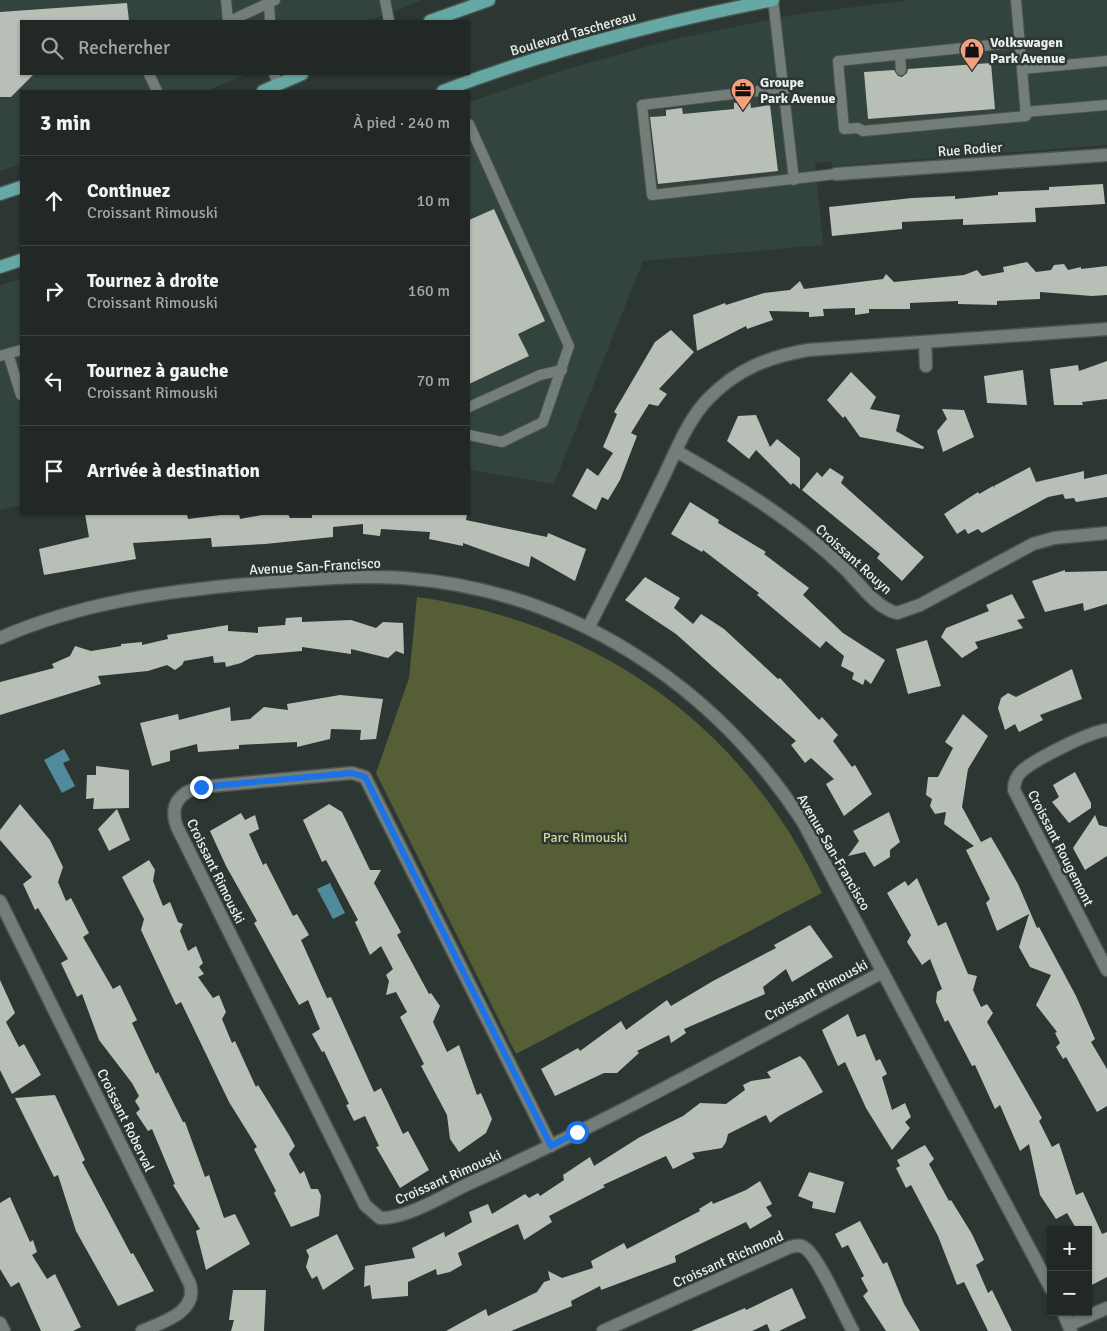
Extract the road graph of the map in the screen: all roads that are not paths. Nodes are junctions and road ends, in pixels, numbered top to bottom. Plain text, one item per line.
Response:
1 (226, 0) edge
2 (385, 0) edge
3 (489, 0) edge
4 (773, 0) edge
5 (1016, 0) edge
6 (272, 2) edge
7 (229, 20) edge
8 (231, 20) edge
9 (270, 20) edge
10 (389, 20) edge
11 (433, 20) edge
12 (1020, 42) junction
13 (900, 55) junction
14 (1107, 61) edge
15 (1022, 68) junction
16 (901, 70) dead end
17 (149, 75) edge
18 (297, 75) edge
19 (276, 79) edge
20 (783, 88) junction
21 (157, 90) edge
22 (264, 90) edge
23 (450, 90) edge
24 (1107, 105) edge
25 (1025, 112) junction
26 (470, 126) edge
27 (1107, 155) edge
28 (836, 174) joint
29 (794, 180) junction
30 (20, 187) edge
31 (1, 192) edge
32 (20, 260) edge
33 (0, 267) edge
34 (1107, 329) edge
35 (925, 342) junction
36 (20, 350) edge
37 (4, 355) edge
38 (926, 366) dead end
39 (562, 370) junction
40 (20, 393) edge
41 (470, 407) edge
42 (470, 435) edge
43 (676, 451) junction
44 (1107, 533) edge
45 (588, 628) junction
46 (0, 638) edge
47 (1107, 730) edge
48 (0, 901) edge
49 (1107, 970) edge
50 (883, 972) junction
51 (551, 1146) junction
52 (1047, 1282) edge
53 (1107, 1308) edge
54 (1065, 1316) edge
55 (0, 1323) edge
56 (1070, 1328) edge
57 (4, 1331) edge
58 (142, 1331) edge
59 (603, 1331) edge
60 (852, 1331) edge

1 - 7 lane
2 - 10 lane
3 - 11 main road
4 - 20 lane
4 - 23 main road, Boulevard Taschereau
5 - 12 lane
6 - 8 lane
6 - 9 lane
12 - 13 lane
12 - 15 lane
13 - 16 lane
13 - 25 lane
14 - 15 lane
15 - 25 lane
17 - 21 lane
18 - 19 main road
19 - 22 main road
20 - 29 lane
20 - 29 lane
24 - 25 lane
26 - 39 lane
27 - 28 street, Rue Rodier
28 - 29 lane
30 - 31 main road
32 - 33 main road
34 - 35 street
35 - 38 street
35 - 43 street
36 - 37 lane
37 - 40 lane
39 - 41 lane
39 - 42 lane
43 - 44 street, Croissant Rouyn
43 - 45 street
45 - 46 street, Avenue San-Francisco
45 - 50 street, Avenue San-Francisco
47 - 49 street, Croissant Rougemont
48 - 58 street, Croissant Roberval
50 - 51 street, Croissant Rimouski
50 - 52 street, Avenue San-Francisco
51 - 51 street, Croissant Rimouski
53 - 56 street
54 - 56 street
55 - 57 street
59 - 60 street, Croissant Richmond

